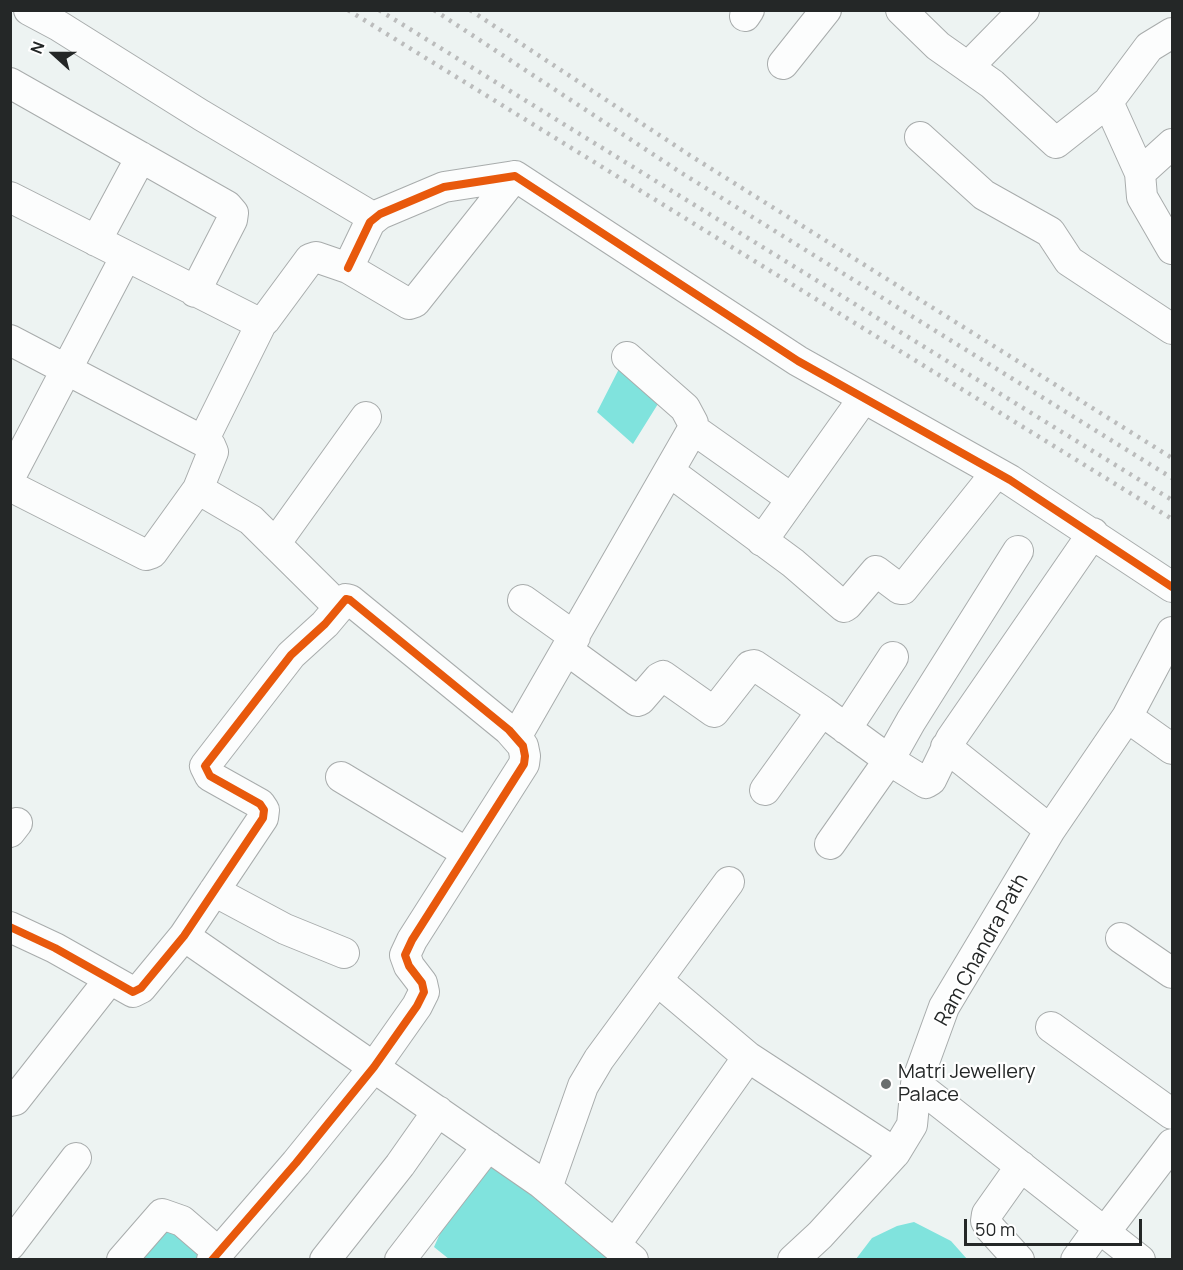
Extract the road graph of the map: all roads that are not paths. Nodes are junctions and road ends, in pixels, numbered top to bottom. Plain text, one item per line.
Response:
1 (29, 10) edge
2 (826, 10) edge
3 (1024, 10) edge
4 (901, 11) edge
5 (1173, 33) edge
6 (783, 64) dead end
7 (968, 67) junction
8 (10, 83) edge
9 (1108, 102) junction
10 (920, 137) dead end
11 (1173, 144) edge
12 (141, 157) junction
13 (1140, 173) junction
14 (515, 176) junction
15 (10, 197) edge
16 (374, 218) junction
17 (96, 241) junction
18 (1173, 249) edge
19 (126, 256) junction
20 (348, 268) junction
21 (195, 292) junction
22 (261, 324) junction
23 (1173, 329) edge
24 (10, 340) edge
25 (627, 357) dead end
26 (68, 369) junction
27 (863, 399) junction
28 (366, 417) dead end
29 (693, 429) junction
30 (203, 441) junction
31 (670, 472) junction
32 (996, 473) junction
33 (10, 477) edge
34 (10, 486) edge
35 (198, 489) junction
36 (792, 499) junction
37 (1093, 534) junction
38 (762, 541) junction
39 (275, 544) junction
40 (1018, 551) dead end
41 (1173, 587) edge
42 (523, 600) dead end
43 (338, 606) junction
44 (1173, 632) edge
45 (571, 643) junction
46 (893, 657) dead end
47 (1127, 717) junction
48 (834, 720) junction
49 (516, 737) junction
50 (946, 747) junction
51 (1173, 749) edge
52 (889, 760) junction
53 (341, 777) dead end
54 (765, 790) dead end
55 (1050, 830) junction
56 (830, 844) dead end
57 (467, 853) junction
58 (729, 882) dead end
59 (214, 891) junction
60 (10, 927) edge
61 (183, 936) junction
62 (1121, 938) dead end
63 (344, 953) dead end
64 (1173, 973) edge
65 (110, 979) junction
66 (658, 981) junction
67 (1051, 1027) dead end
68 (748, 1058) junction
69 (374, 1067) junction
70 (916, 1084) junction
71 (10, 1101) edge
72 (438, 1111) junction
73 (1173, 1114) edge
74 (1173, 1144) edge
75 (488, 1146) junction
76 (895, 1153) junction
77 (76, 1158) dead end
78 (1021, 1166) junction
79 (547, 1188) junction
80 (1102, 1230) junction
81 (10, 1245) edge
82 (624, 1252) edge
83 (215, 1256) edge
84 (1134, 1258) edge
85 (122, 1260) edge
86 (325, 1260) edge
87 (400, 1260) edge
88 (793, 1260) edge
89 (1019, 1260) edge
90 (1076, 1260) edge

1 - 16 street
2 - 6 street
3 - 7 street
4 - 7 street
5 - 9 street
7 - 9 street
8 - 12 street
9 - 13 street
10 - 23 street
11 - 13 street
12 - 17 street
12 - 21 street
13 - 18 street
14 - 16 street
14 - 20 street
14 - 27 street
15 - 17 street
16 - 20 street
17 - 19 street
19 - 21 street
19 - 26 street
20 - 22 street
21 - 22 street
22 - 30 street
24 - 26 street
25 - 29 street
26 - 30 street
26 - 33 street
27 - 32 street
27 - 36 street
28 - 39 street
29 - 31 street
29 - 36 street
30 - 35 street
31 - 38 street
31 - 45 street
32 - 37 street
32 - 38 street
34 - 35 street
35 - 39 street
36 - 38 street
37 - 41 street
37 - 50 street
39 - 43 street
40 - 52 street
42 - 45 street
43 - 49 street
43 - 59 street
44 - 47 street, Ram Chandra Path
45 - 48 street
45 - 49 street
46 - 48 street
47 - 51 street
47 - 55 street, Ram Chandra Path
48 - 52 street
48 - 54 street
49 - 57 street
50 - 52 street
50 - 55 street
52 - 56 street
53 - 57 street
55 - 70 street, Ram Chandra Path
57 - 69 street
58 - 66 street
59 - 61 street
59 - 63 street
60 - 65 street
61 - 65 street
61 - 69 street
62 - 64 street
65 - 71 street
66 - 68 street
66 - 79 street
67 - 73 street
68 - 76 street
68 - 82 street
69 - 72 street
69 - 83 street
70 - 76 street, Ram Chandra Path
70 - 78 street
72 - 75 street
72 - 86 street
74 - 80 street
75 - 79 street
75 - 87 street
76 - 88 street, Ram Chandra Path
77 - 81 street
78 - 80 street
78 - 89 street
79 - 82 street
80 - 84 street
80 - 90 street
83 - 85 street

